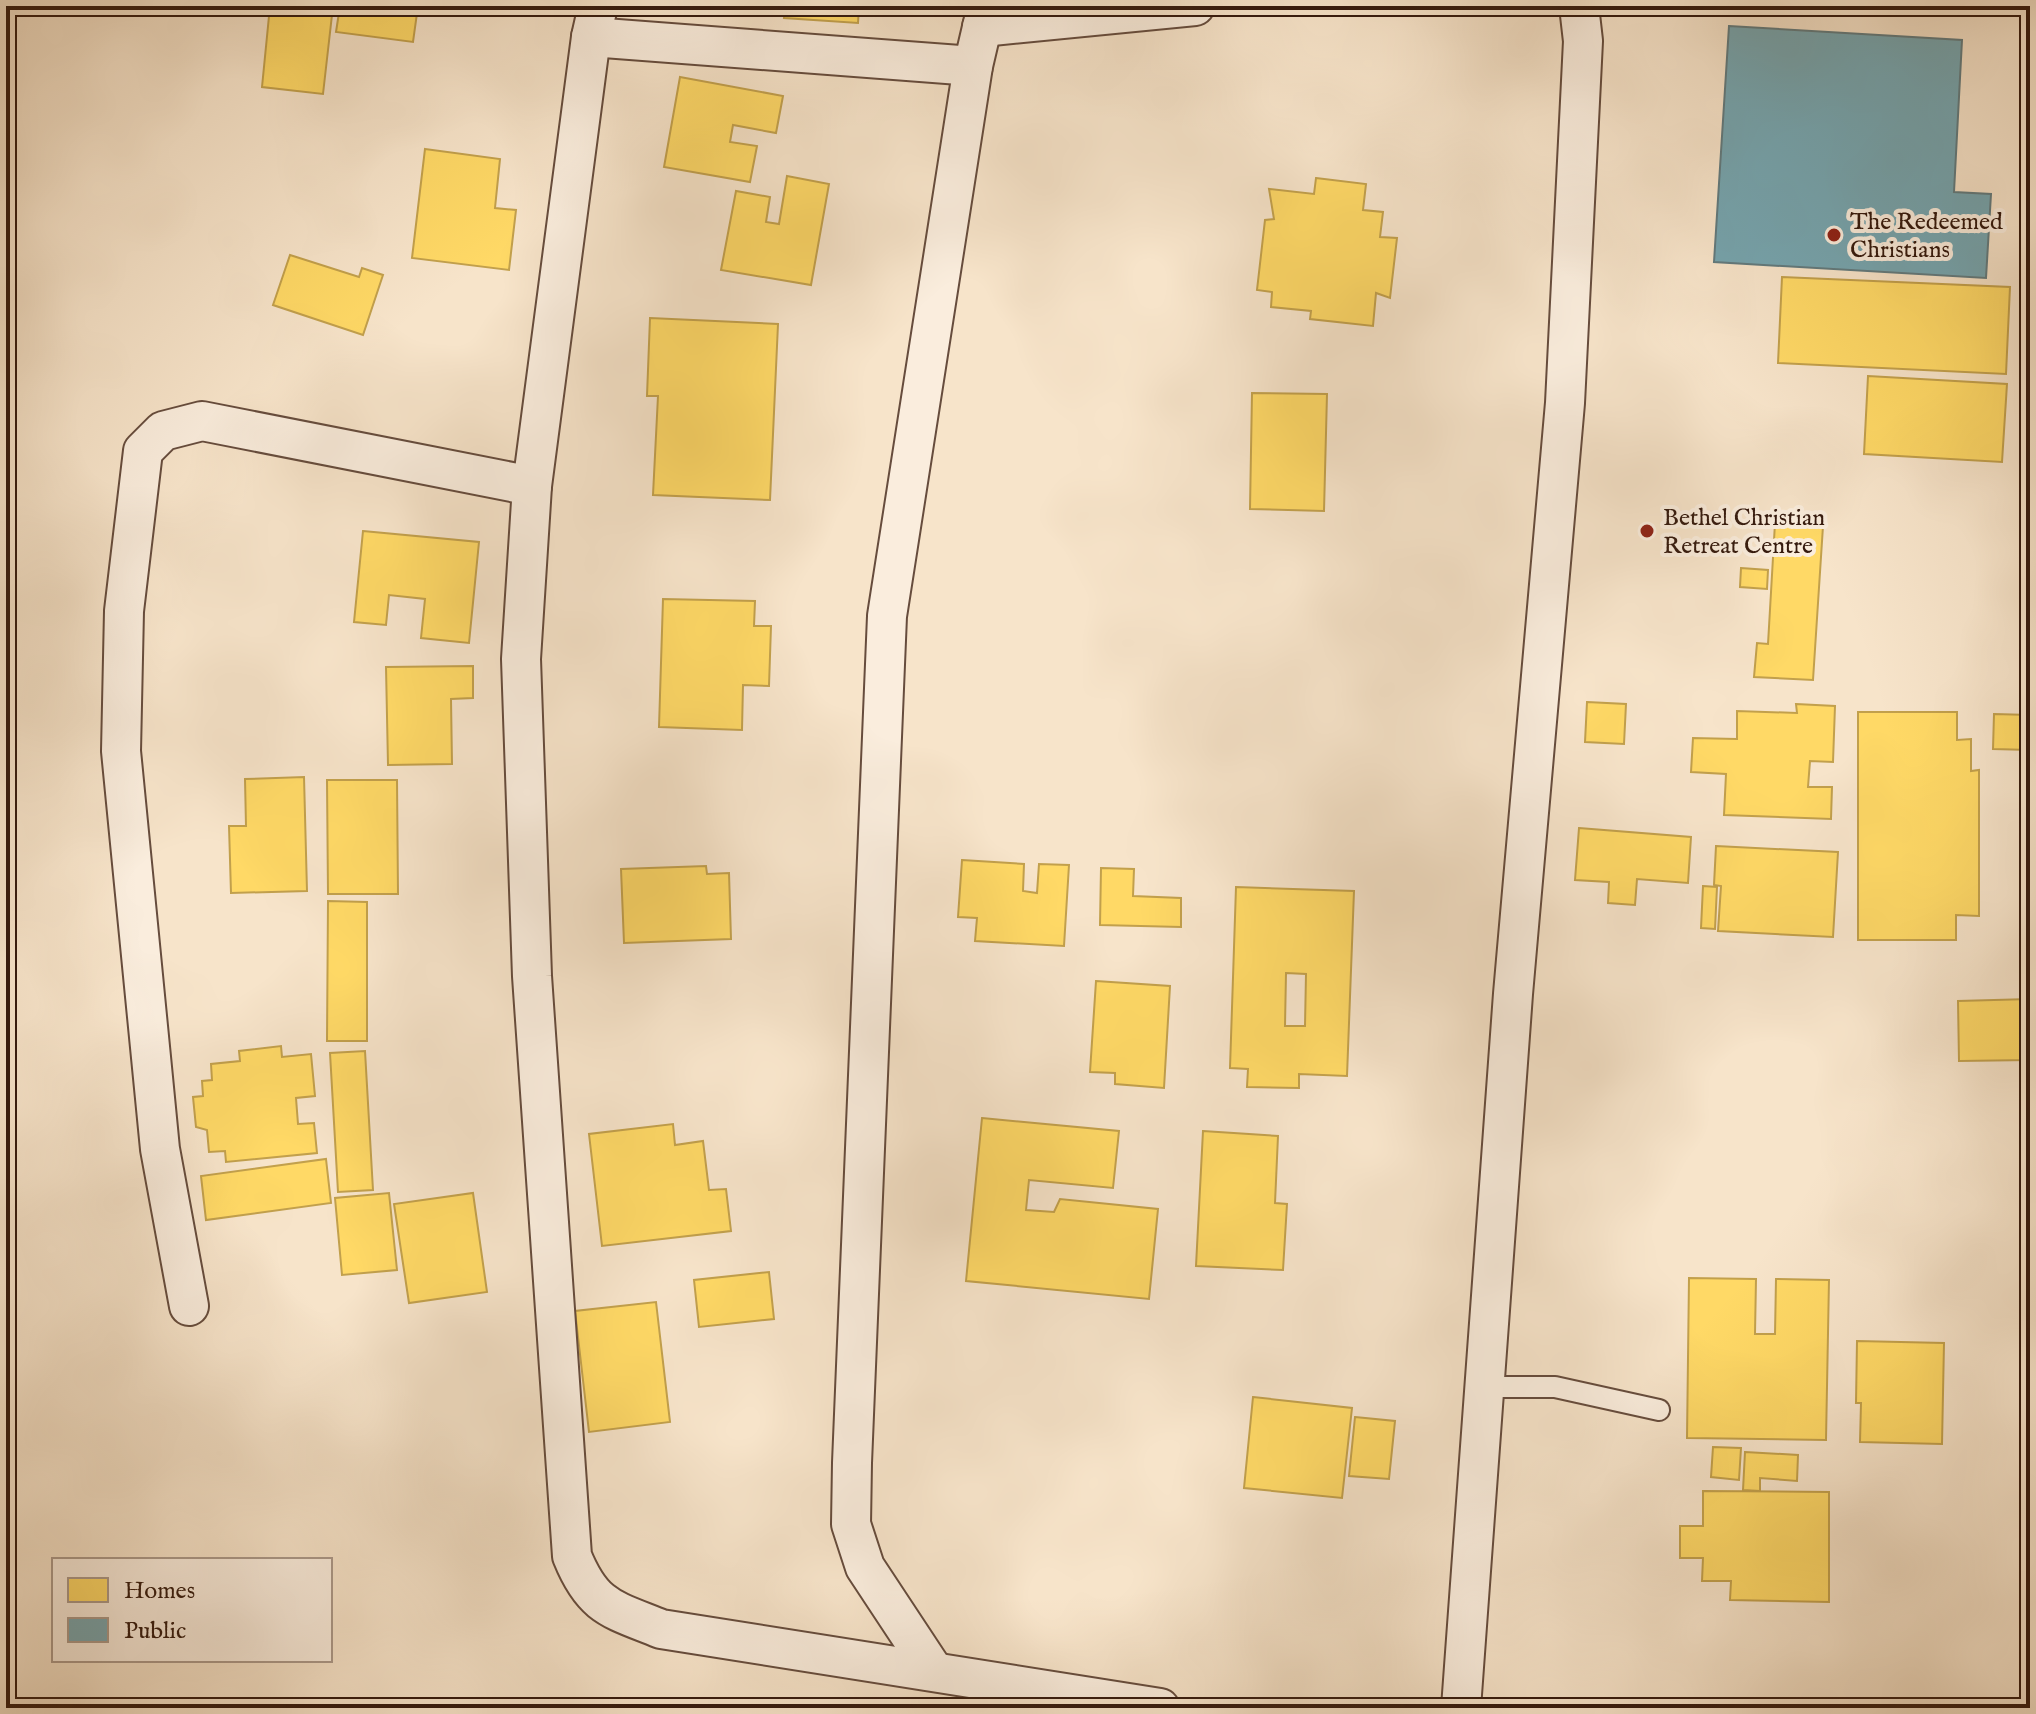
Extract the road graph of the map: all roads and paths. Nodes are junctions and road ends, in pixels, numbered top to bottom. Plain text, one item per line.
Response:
1 (1195, 6) edge
2 (1579, 6) edge
3 (984, 17) edge
4 (595, 22) edge
5 (973, 66) junction
6 (532, 486) junction
7 (189, 1306) dead end
8 (1484, 1387) junction
9 (1659, 1410) dead end
10 (933, 1670) junction
11 (1160, 1708) edge
12 (1461, 1708) edge

1 - 3 street
2 - 8 street
3 - 5 street
4 - 5 street
4 - 6 street
5 - 10 street
6 - 7 street
6 - 10 street
8 - 9 lane
8 - 12 street
10 - 11 street

